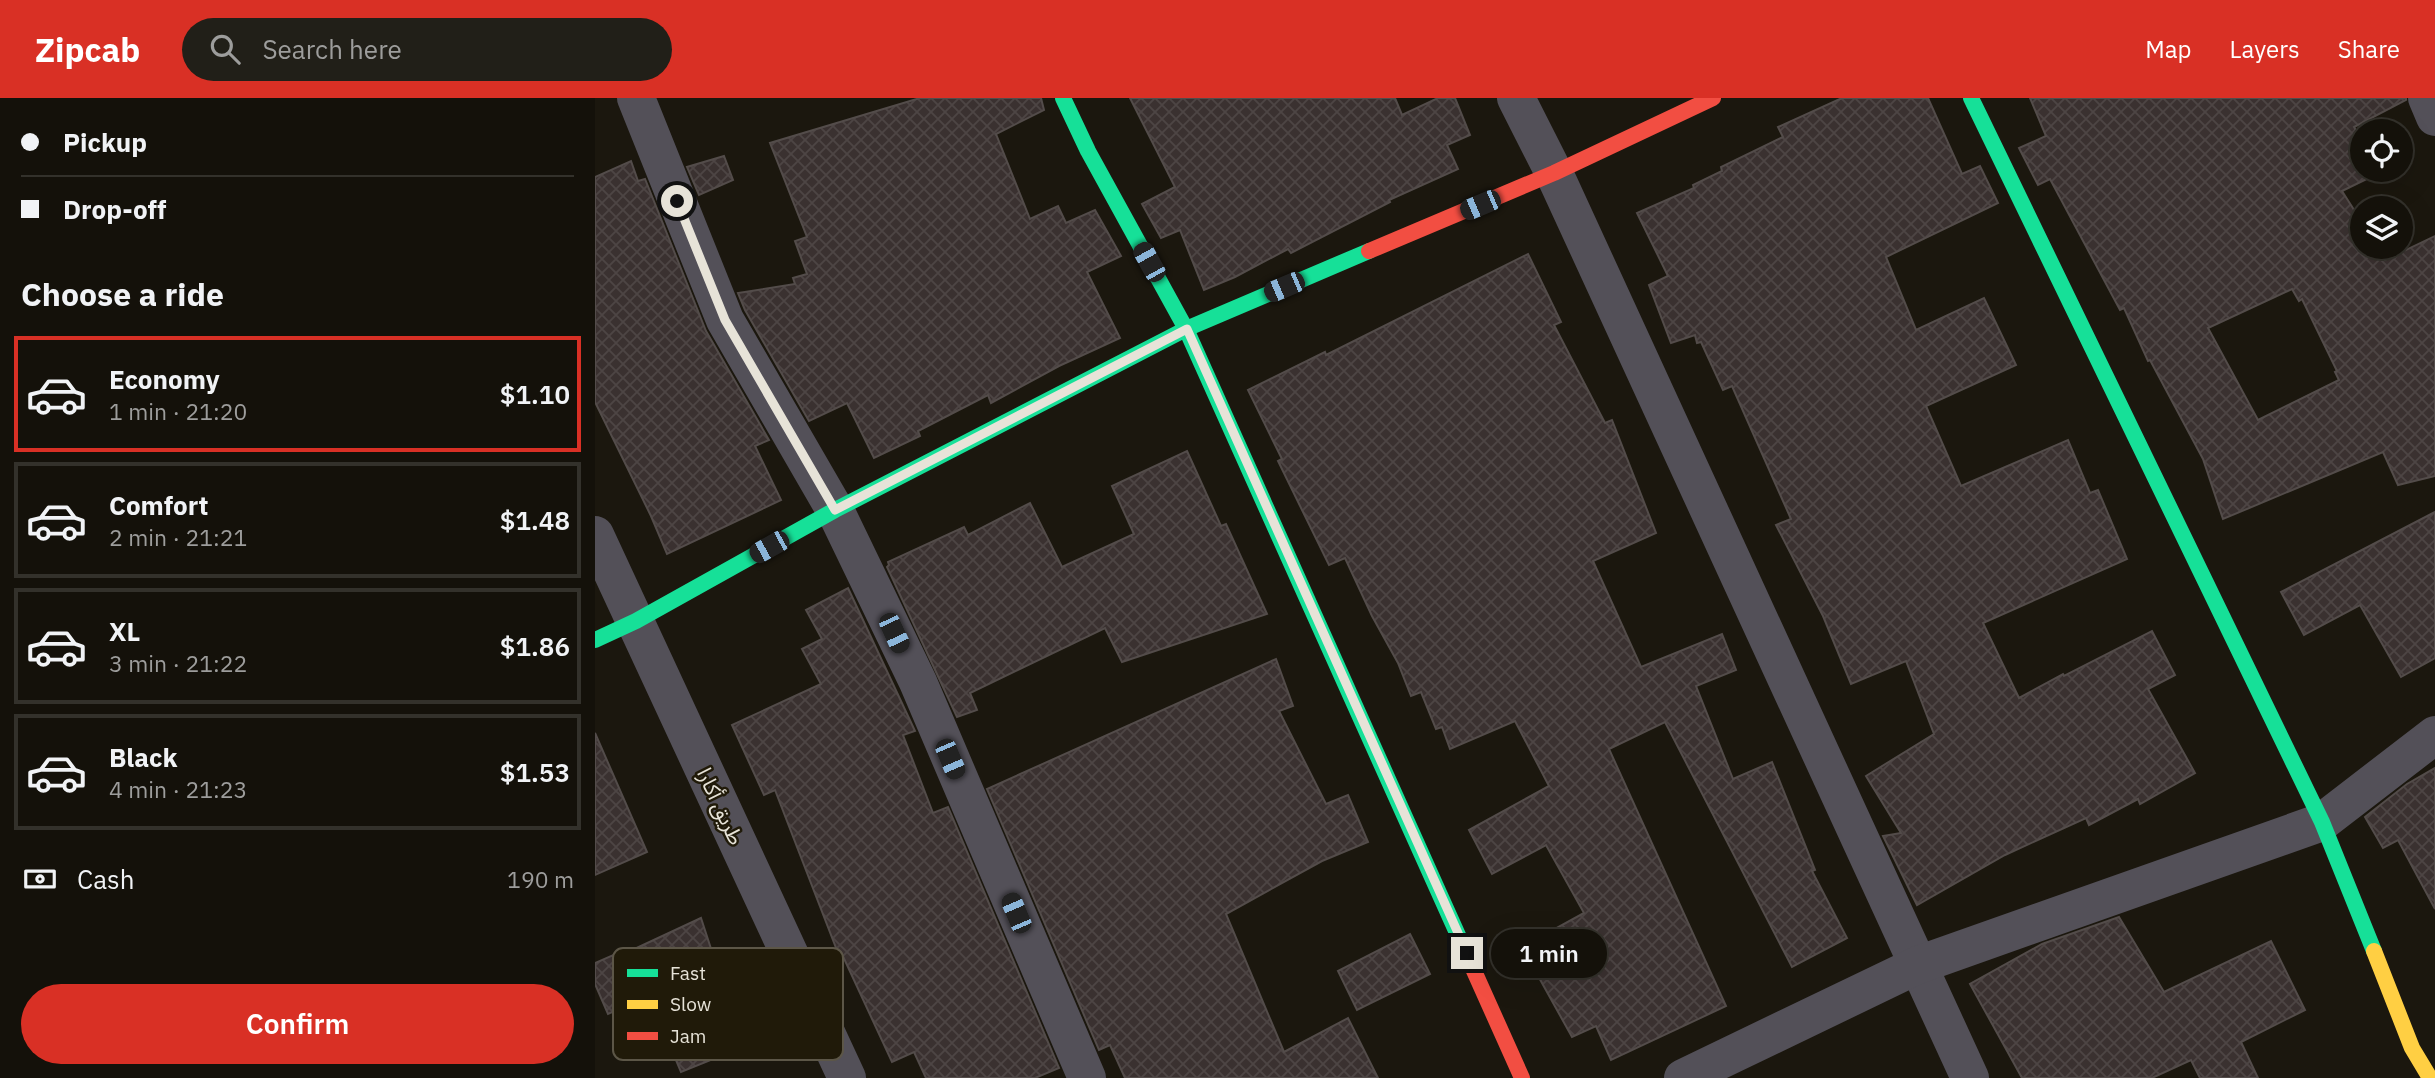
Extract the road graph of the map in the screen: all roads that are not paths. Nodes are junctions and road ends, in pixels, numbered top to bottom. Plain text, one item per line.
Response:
1 (636, 98) edge
2 (1063, 98) edge
3 (1516, 98) edge
4 (1713, 98) edge
5 (1971, 98) edge
6 (2427, 98) edge
7 (2435, 117) edge
8 (1554, 173) junction
9 (1187, 329) junction
10 (835, 510) junction
11 (595, 535) edge
12 (636, 621) junction
13 (595, 640) edge
14 (2435, 735) edge
15 (2322, 822) junction
16 (787, 948) edge
17 (1918, 965) junction
18 (839, 1060) edge
19 (847, 1078) edge
20 (1087, 1078) edge
21 (1523, 1078) edge
22 (1683, 1078) edge
23 (1970, 1078) edge
24 (2430, 1078) edge

1 - 10 street
2 - 9 street
3 - 8 street
4 - 8 street
5 - 15 street
6 - 7 street
8 - 9 street
8 - 17 street
9 - 10 street
9 - 21 street
10 - 12 street
10 - 20 street
11 - 12 street, طريق أكارا
12 - 13 street
12 - 16 street, طريق أكارا
14 - 15 street
15 - 17 street
15 - 24 street
17 - 22 street
17 - 23 street
18 - 19 street, طريق أكارا

